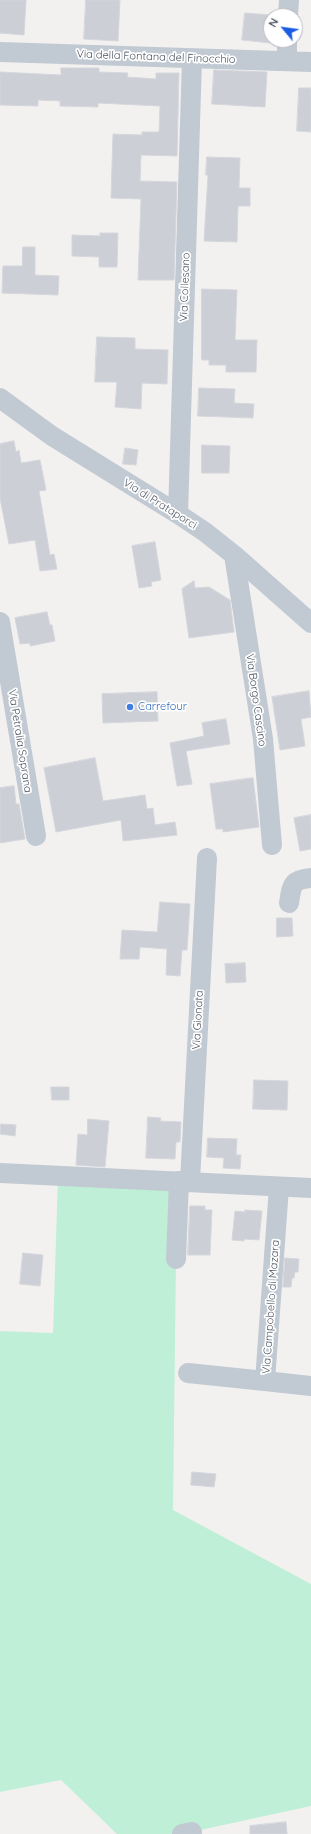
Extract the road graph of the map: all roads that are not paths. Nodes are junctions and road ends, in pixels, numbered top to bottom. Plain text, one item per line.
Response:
1 (288, 48) edge
2 (0, 52) edge
3 (192, 60) junction
4 (287, 61) junction
5 (311, 62) edge
6 (0, 398) edge
7 (178, 514) junction
8 (234, 555) junction
9 (0, 622) edge
10 (311, 623) edge
11 (36, 836) dead end
12 (272, 846) dead end
13 (207, 858) dead end
14 (311, 878) edge
15 (289, 903) dead end
16 (0, 1173) edge
17 (185, 1181) junction
18 (279, 1186) junction
19 (311, 1188) edge
20 (176, 1259) dead end
21 (188, 1373) dead end
22 (265, 1381) junction
23 (311, 1386) edge

1 - 4 street
2 - 3 street, Via della Fontana del Finocchio
3 - 4 street, Via della Fontana del Finocchio
3 - 7 street, Via Collesano
4 - 5 street, Via della Fontana del Finocchio
6 - 7 street, Via di Prataporci
7 - 8 street, Via di Prataporci
8 - 10 street, Via di Prataporci
8 - 12 street, Via Borgo Cascino
9 - 11 street, Via Petralia Soprana
13 - 17 street, Via Gionata
14 - 15 street
16 - 17 street
17 - 18 street
17 - 20 street, Via Gionata
18 - 19 street
18 - 22 street, Via Campobello di Mazara
21 - 22 street
22 - 23 street, Via Campobello di Mazara

